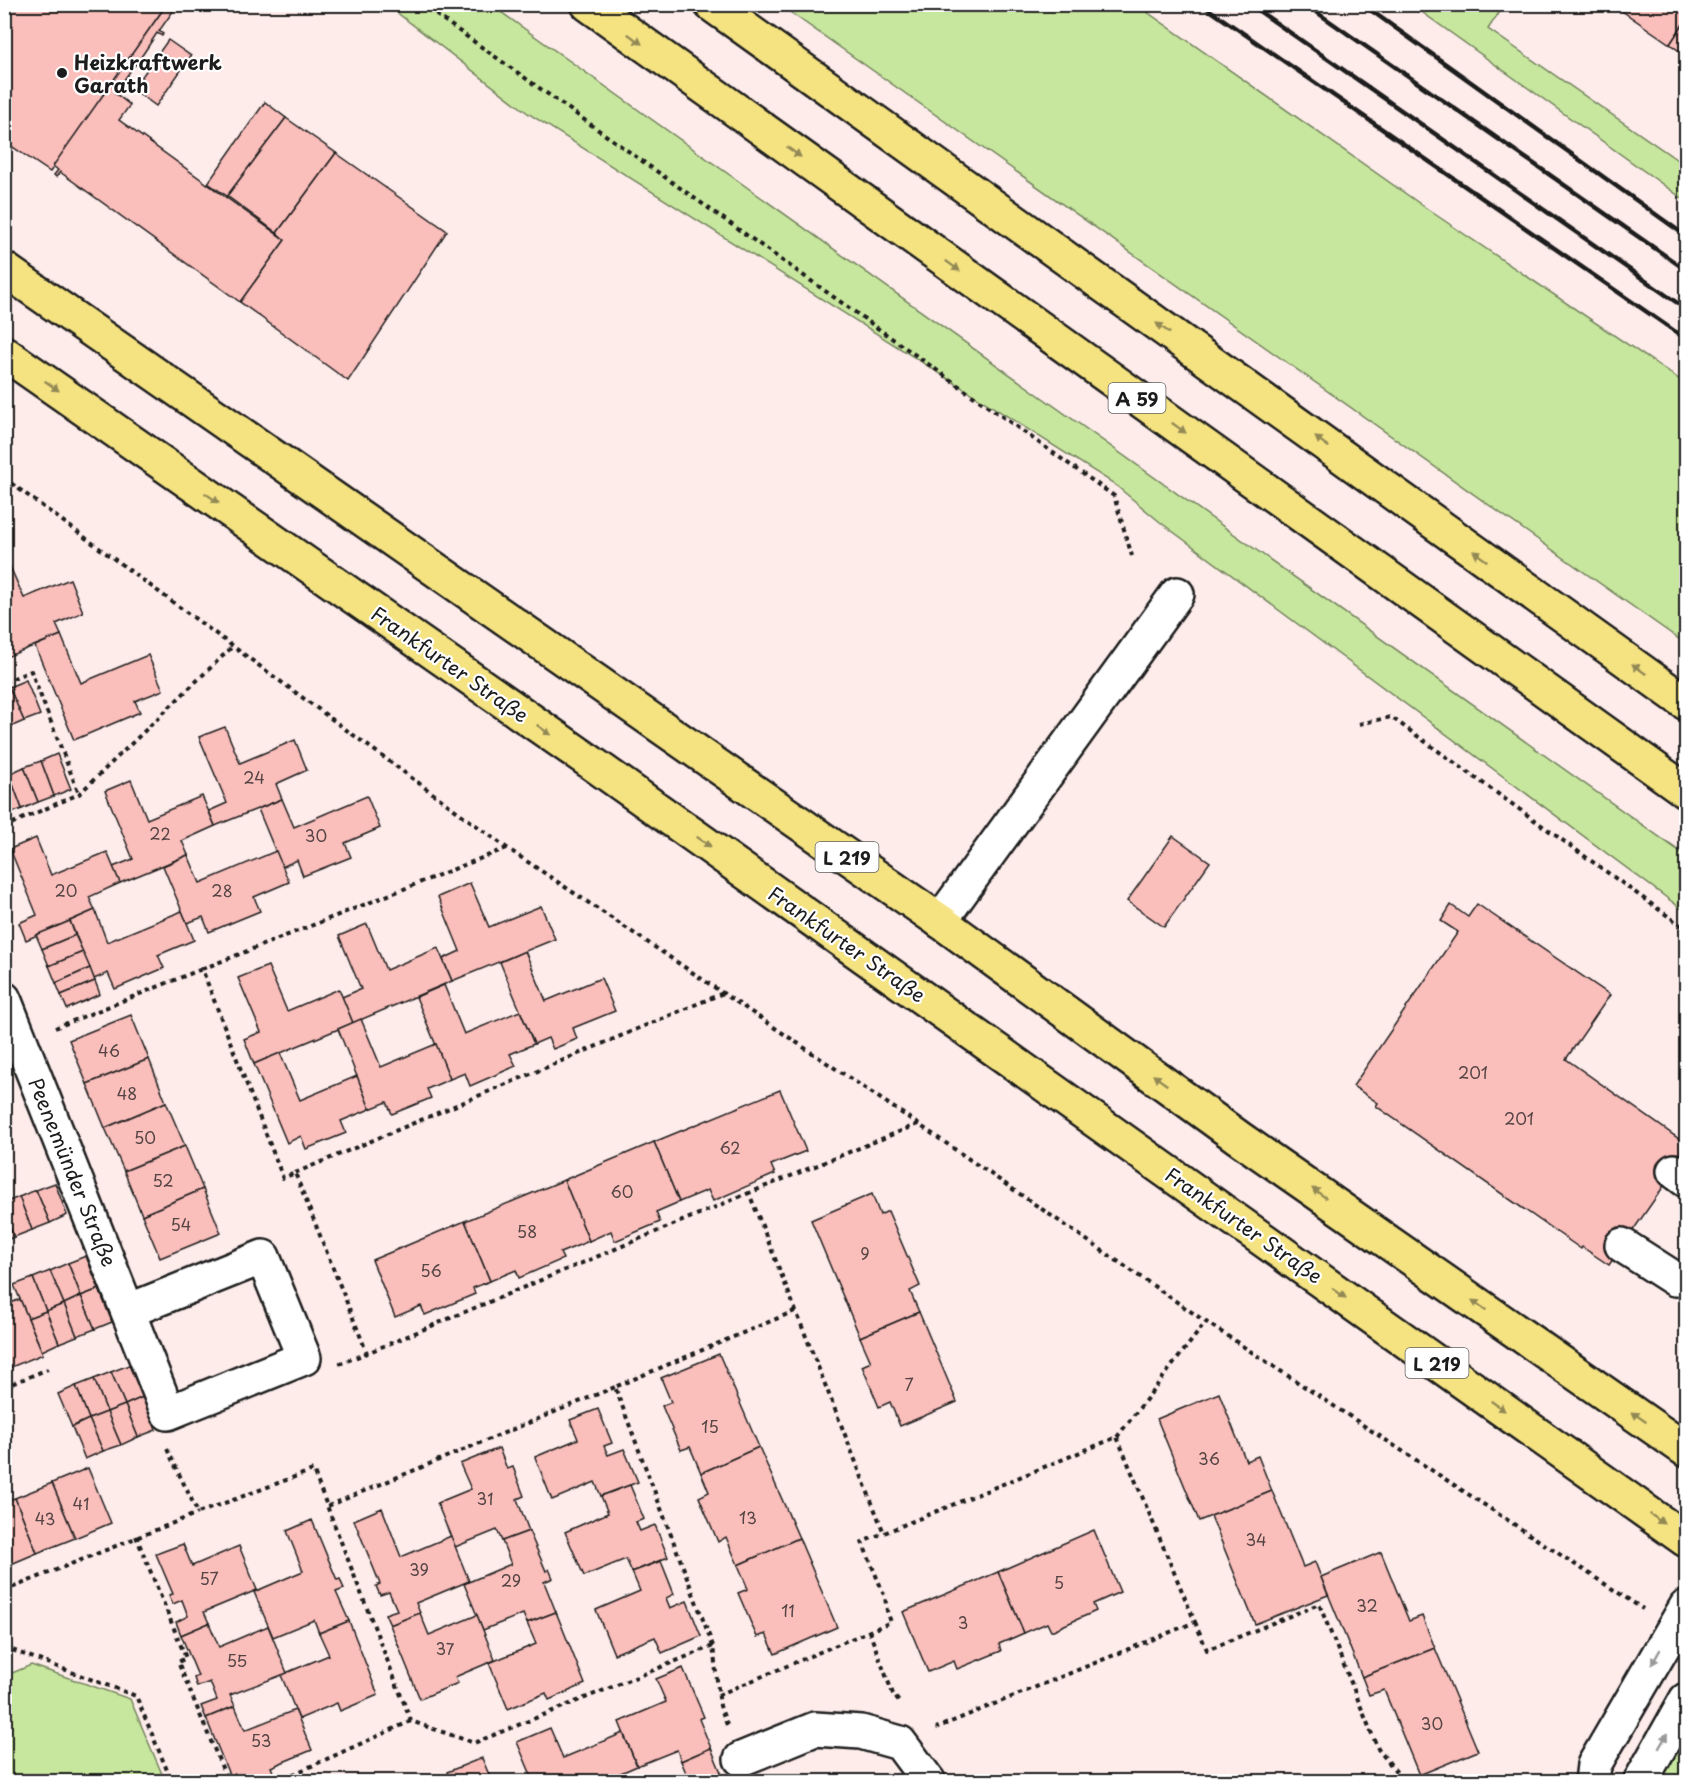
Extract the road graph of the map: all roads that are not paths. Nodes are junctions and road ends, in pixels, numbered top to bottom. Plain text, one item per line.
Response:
1 (588, 4) edge
2 (711, 4) edge
3 (4, 269) edge
4 (4, 352) edge
5 (1177, 594) dead end
6 (1686, 703) edge
7 (1686, 791) edge
8 (940, 921) junction
9 (4, 999) edge
10 (1622, 1245) dead end
11 (1686, 1278) edge
12 (128, 1311) junction
13 (1686, 1450) edge
14 (1686, 1540) edge
15 (1679, 1619) edge
16 (1686, 1700) edge
17 (741, 1760) road end
18 (929, 1782) edge
19 (1592, 1782) edge
20 (1640, 1782) edge

1 -> 7 main road, A 59
6 -> 2 main road
3 - 8 main road, L 219
4 -> 14 main road, Frankfurter Straße / L 219
5 - 8 street
13 -> 8 main road, L 219
9 - 12 street, Peenemünder Straße
10 - 11 street
12 - 12 street, Peenemünder Straße
15 -> 19 street
20 -> 16 street
17 - 18 street

